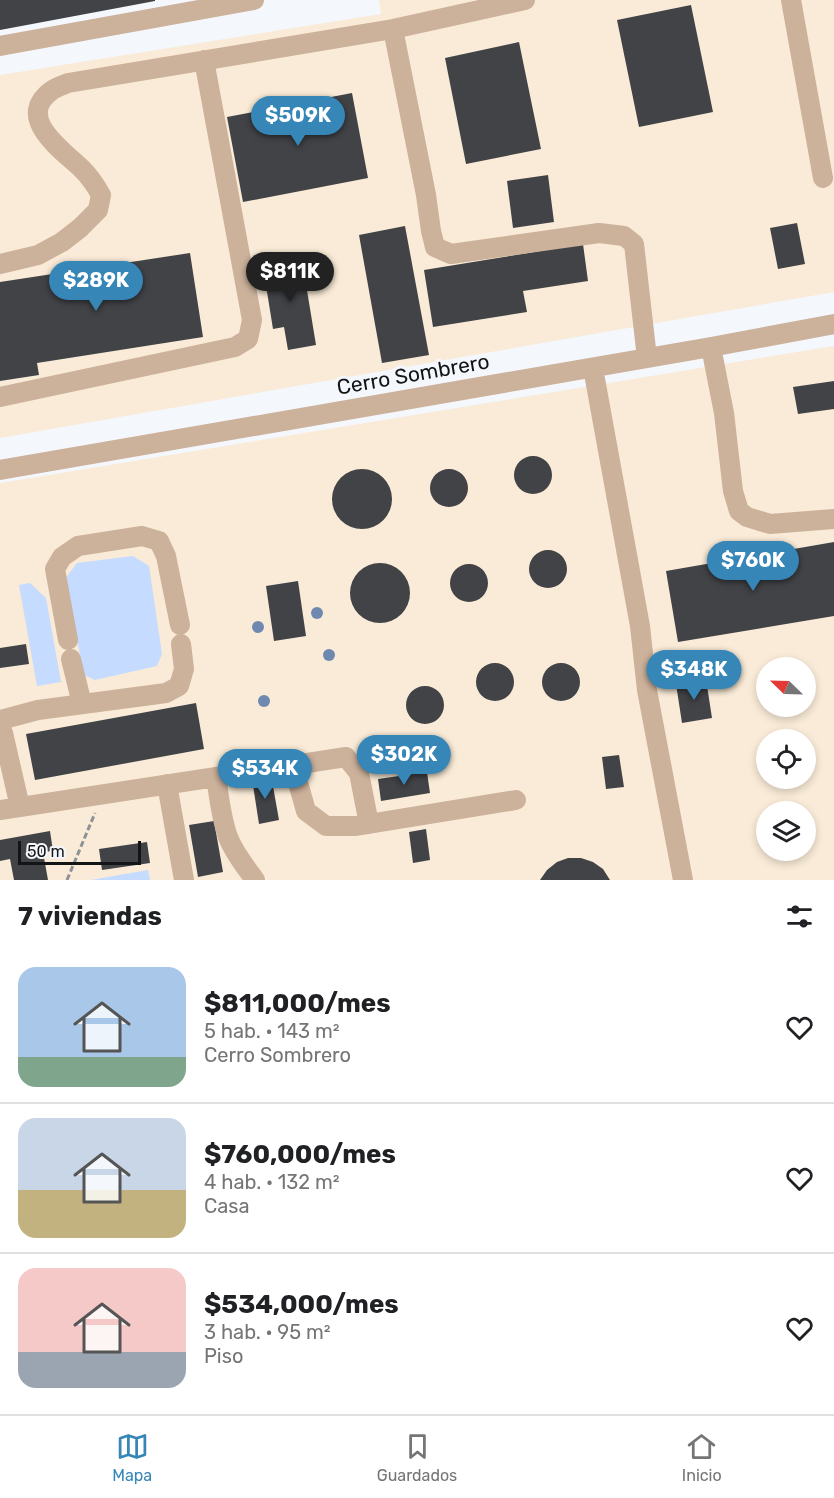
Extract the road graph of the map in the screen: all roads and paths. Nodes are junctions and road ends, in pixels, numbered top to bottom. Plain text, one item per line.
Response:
1 (254, 0) edge
2 (525, 0) edge
3 (791, 0) edge
4 (393, 29) junction
5 (0, 46) edge
6 (204, 60) junction
7 (823, 178) dead end
8 (0, 264) edge
9 (834, 324) edge
10 (711, 347) junction
11 (647, 358) junction
12 (593, 368) junction
13 (0, 397) edge
14 (0, 470) edge
15 (834, 519) edge
16 (82, 704) junction
17 (0, 720) edge
18 (0, 732) edge
19 (293, 765) junction
20 (216, 777) junction
21 (167, 784) junction
22 (103, 794) junction
23 (516, 800) dead end
24 (20, 807) junction
25 (0, 810) edge
26 (369, 824) junction
27 (67, 880) edge
28 (184, 880) edge
29 (255, 880) edge
30 (683, 880) edge

1 - 5 street
2 - 4 street
3 - 7 street
4 - 6 street
4 - 11 street
6 - 8 street
6 - 13 street
9 - 10 street, Cerro Sombrero
10 - 11 street, Cerro Sombrero
10 - 15 street
11 - 12 street, Cerro Sombrero
12 - 14 street, Cerro Sombrero
12 - 30 street
16 - 16 street
16 - 17 street
18 - 24 street
19 - 20 street
19 - 26 street
19 - 26 street
20 - 21 street
20 - 29 street
21 - 22 street
21 - 28 street
22 - 24 street
22 - 27 path
23 - 26 street
24 - 25 street

